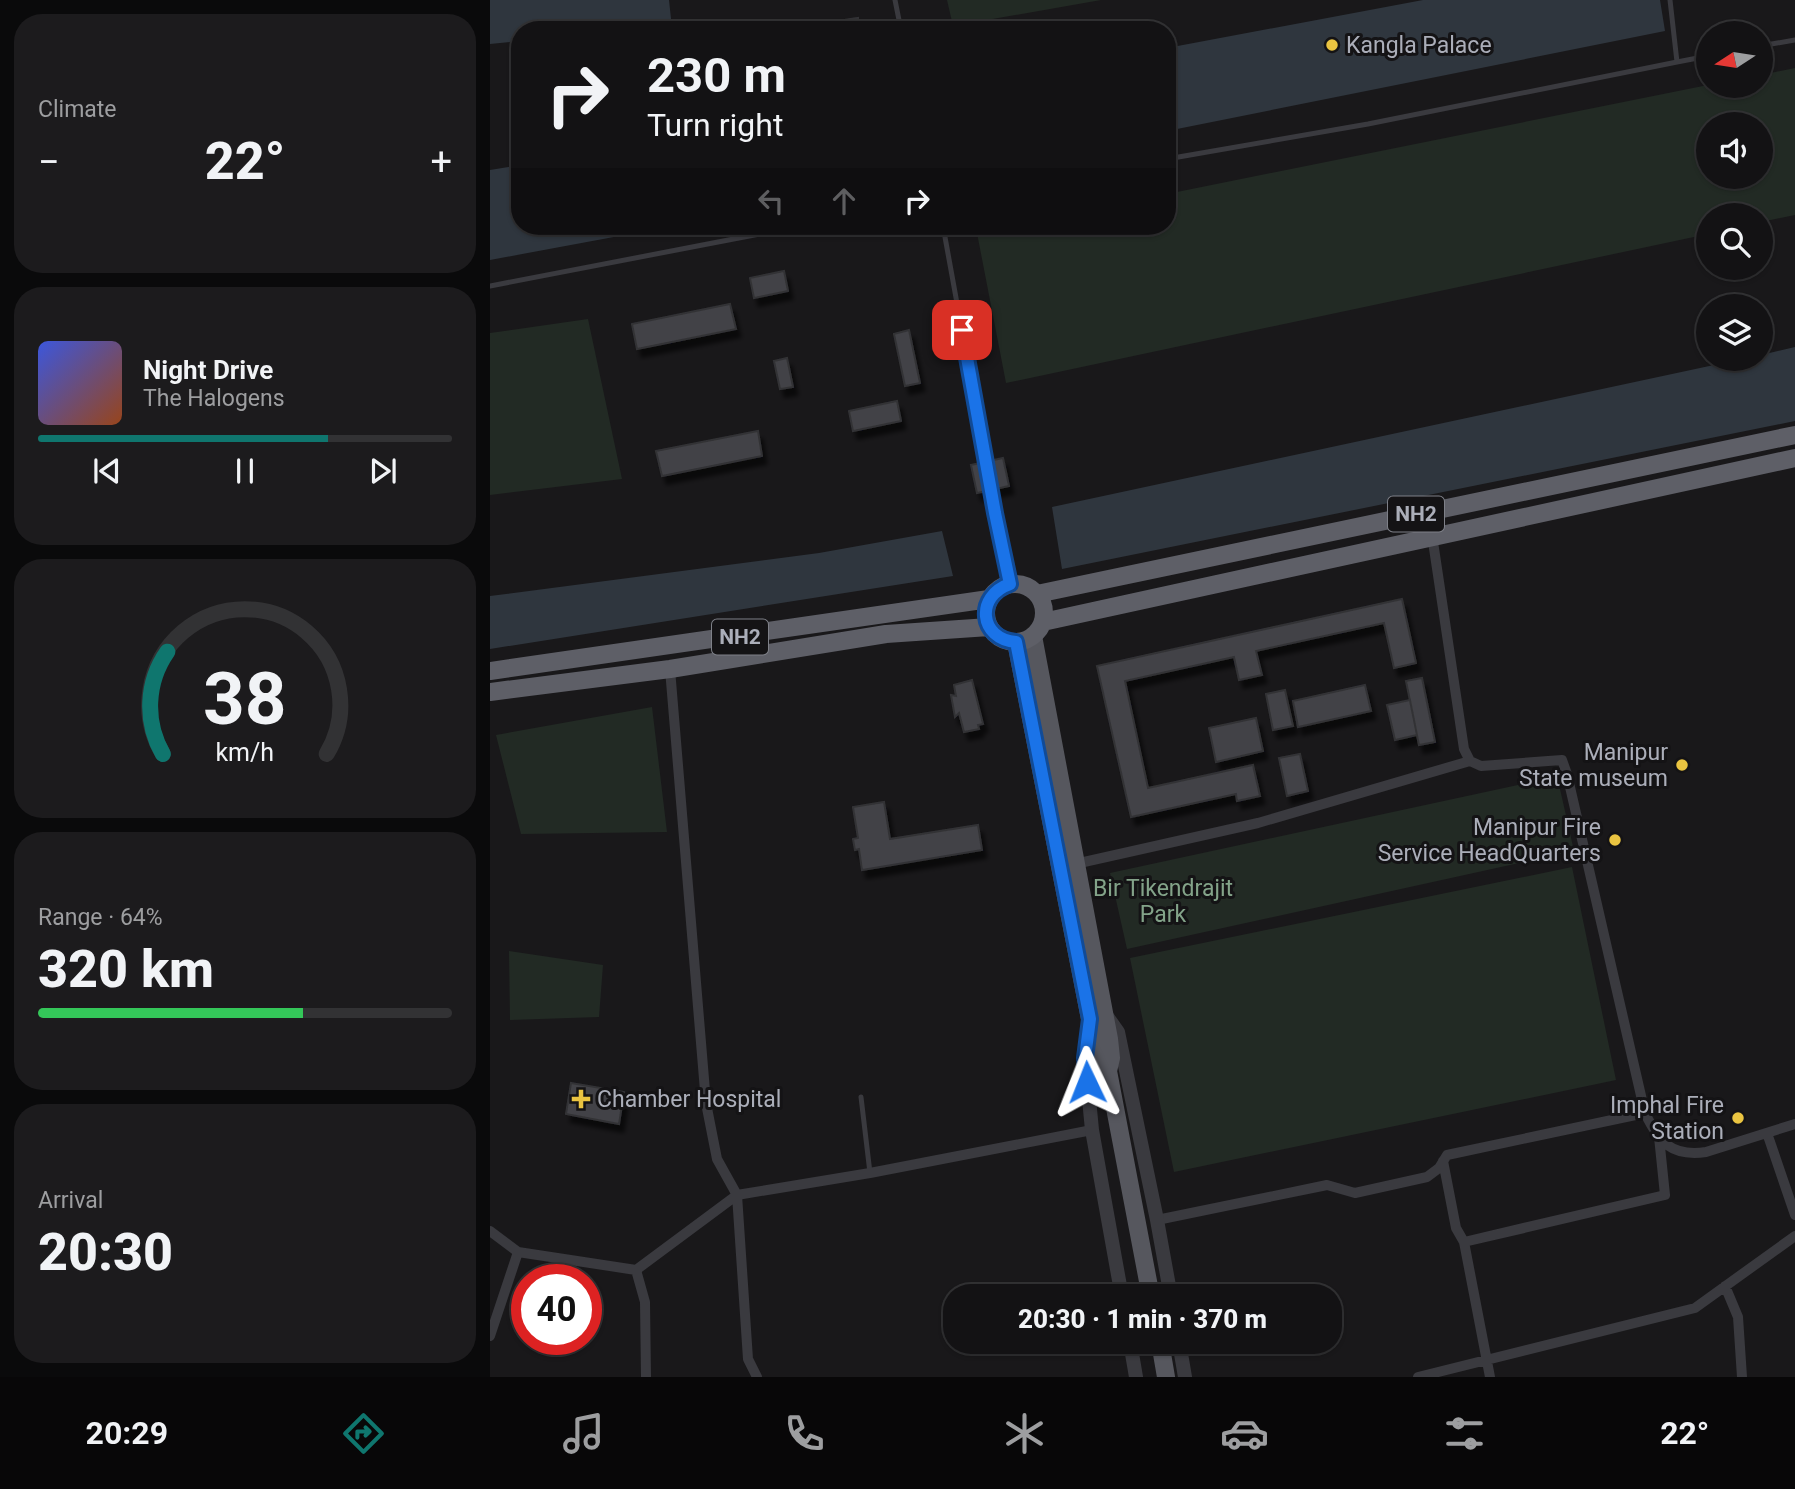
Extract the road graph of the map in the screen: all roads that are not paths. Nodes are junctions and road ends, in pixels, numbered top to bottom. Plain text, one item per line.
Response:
1 (895, 0) edge
2 (1670, 0) edge
3 (899, 21) edge
4 (1795, 40) edge
5 (1773, 44) edge
6 (1696, 58) edge
7 (1678, 62) junction
8 (1176, 157) edge
9 (754, 235) edge
10 (945, 235) edge
11 (490, 286) edge
12 (1795, 435) edge
13 (1795, 458) edge
14 (1432, 535) junction
15 (1010, 584) junction
16 (1037, 594) junction
17 (989, 599) junction
18 (989, 627) junction
19 (1031, 633) junction
20 (670, 669) junction
21 (490, 671) edge
22 (490, 692) edge
23 (1470, 761) junction
24 (1048, 766) junction
25 (1075, 864) junction
26 (1096, 1015) junction
27 (861, 1097) dead end
28 (1645, 1112) junction
29 (1795, 1124) edge
30 (1092, 1130) junction
31 (1767, 1133) junction
32 (1659, 1137) junction
33 (1443, 1160) junction
34 (870, 1173) junction
35 (737, 1195) junction
36 (1795, 1215) edge
37 (1157, 1220) junction
38 (490, 1231) edge
39 (1795, 1236) edge
40 (1464, 1242) junction
41 (518, 1252) junction
42 (636, 1270) junction
43 (1120, 1284) edge
44 (1149, 1284) edge
45 (1169, 1284) edge
46 (1726, 1286) junction
47 (490, 1336) edge
48 (1132, 1354) edge
49 (1162, 1354) edge
50 (1181, 1354) edge
51 (1488, 1360) junction
52 (646, 1377) edge
53 (757, 1377) edge
54 (1136, 1377) edge
55 (1166, 1377) edge
56 (1185, 1377) edge
57 (1418, 1377) edge
58 (1490, 1377) edge
59 (1742, 1377) edge

1 - 3 lane
2 - 7 lane
4 - 5 lane
6 - 7 lane
7 - 8 lane
9 - 11 lane
10 - 15 lane
12 - 16 highway, NH2
13 - 14 highway, NH2
14 - 19 highway, NH2
14 - 23 street
15 - 16 highway
15 - 17 highway, NH2
16 - 19 highway
17 - 18 highway
17 - 21 highway, NH2
18 - 19 highway
18 - 20 highway, NH2
19 - 24 main road
20 - 22 highway, NH2
20 - 35 street
23 - 25 street
23 - 28 street
24 - 25 main road
24 - 26 main road
25 - 26 main road
26 - 30 street
26 - 37 street
26 - 44 main road
27 - 34 lane
28 - 32 street
28 - 33 street
29 - 31 street
30 - 34 street
30 - 43 street
31 - 32 street
31 - 36 street
32 - 40 street
33 - 37 street
33 - 40 street
34 - 35 street
35 - 42 street
35 - 53 street
37 - 45 street
38 - 41 street
39 - 46 street
40 - 51 street
41 - 42 street
41 - 47 street
42 - 52 street
46 - 51 street
46 - 59 street
48 - 54 street
49 - 55 main road
50 - 56 street
51 - 57 street
51 - 58 street

